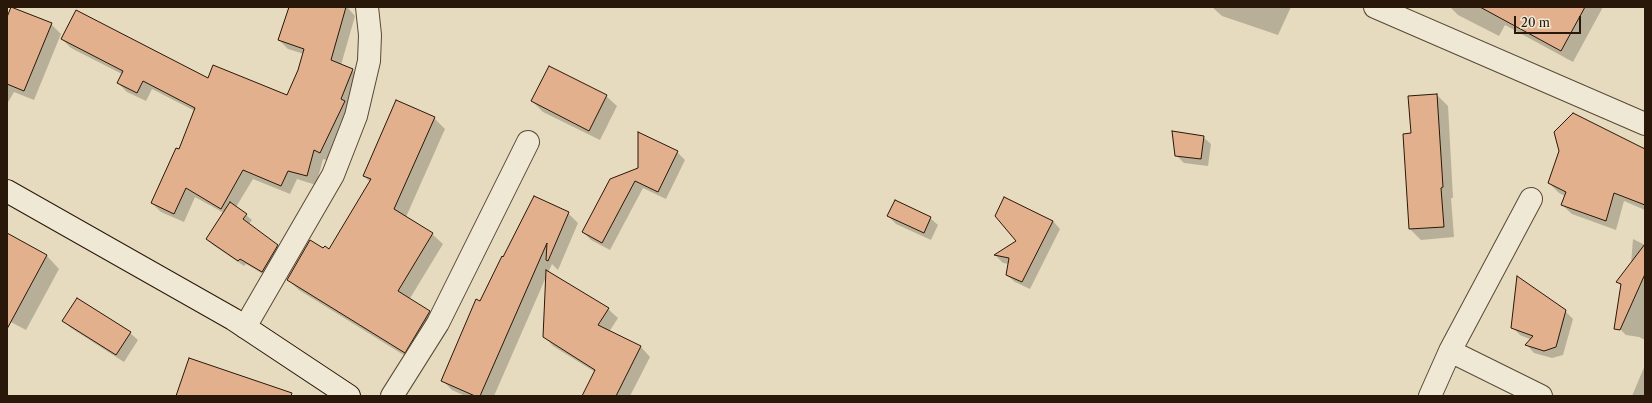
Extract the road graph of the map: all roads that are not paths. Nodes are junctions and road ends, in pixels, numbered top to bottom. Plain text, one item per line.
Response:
1 (367, 7) edge
2 (1375, 7) edge
3 (1645, 124) edge
4 (528, 142) dead end
5 (7, 191) edge
6 (1532, 199) dead end
7 (245, 327) junction
8 (1450, 352) junction
9 (349, 396) edge
10 (392, 396) edge
11 (1430, 396) edge
12 (1540, 396) edge

1 - 7 street
2 - 3 street
4 - 10 street
5 - 7 street
6 - 8 street
7 - 9 street
8 - 11 street
8 - 12 street

